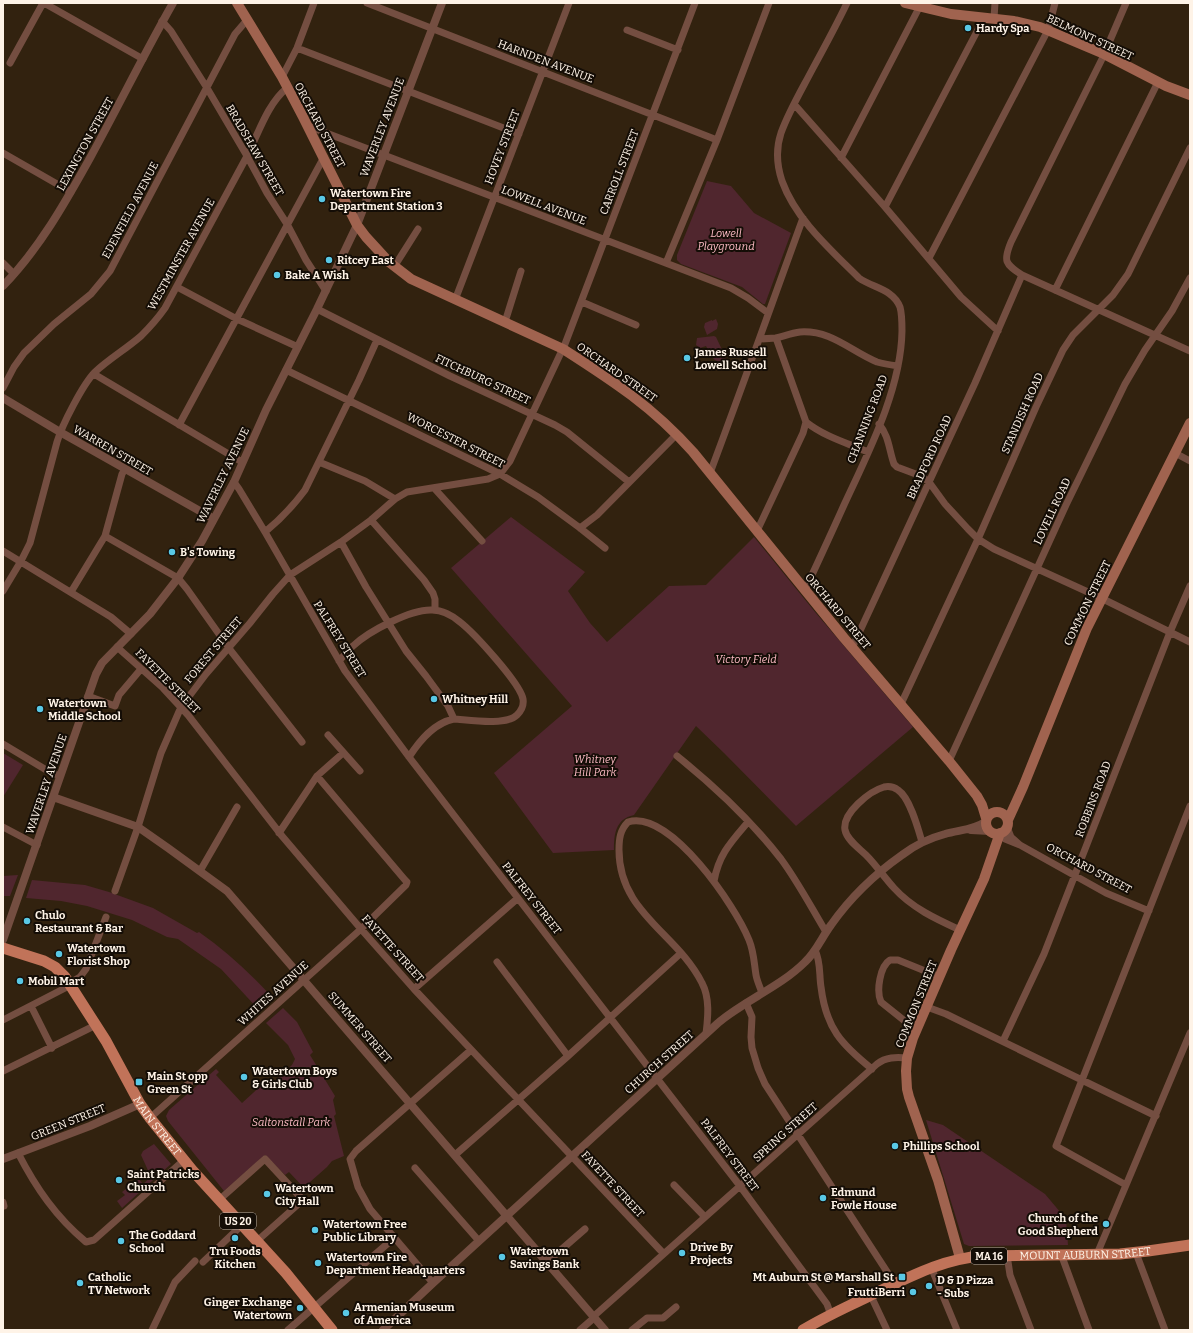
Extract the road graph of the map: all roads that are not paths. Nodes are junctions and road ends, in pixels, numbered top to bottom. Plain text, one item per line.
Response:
1 (44, 3) edge
2 (173, 3) edge
3 (237, 3) edge
4 (314, 3) edge
5 (367, 3) edge
6 (442, 3) edge
7 (569, 3) edge
8 (695, 3) edge
9 (769, 3) edge
10 (847, 3) edge
11 (906, 3) edge
12 (995, 3) edge
13 (1055, 3) edge
14 (1126, 3) edge
15 (921, 5) edge
16 (989, 18) junction
17 (247, 20) junction
18 (162, 21) junction
19 (432, 28) junction
20 (627, 30) dead end
21 (1048, 30) junction
22 (296, 48) junction
23 (678, 50) junction
24 (1104, 54) junction
25 (143, 59) junction
26 (10, 63) dead end
27 (543, 72) junction
28 (282, 78) junction
29 (1158, 82) junction
30 (207, 88) junction
31 (287, 88) junction
32 (408, 91) junction
33 (1190, 95) edge
34 (794, 104) junction
35 (653, 114) junction
36 (308, 126) junction
37 (519, 134) junction
38 (717, 140) junction
39 (1190, 148) edge
40 (3, 153) edge
41 (383, 155) junction
42 (247, 156) junction
43 (324, 157) junction
44 (841, 158) junction
45 (71, 192) junction
46 (494, 198) junction
47 (885, 207) junction
48 (803, 218) junction
49 (287, 224) junction
50 (357, 225) junction
51 (418, 229) dead end
52 (605, 240) junction
53 (929, 258) junction
54 (3, 263) edge
55 (669, 264) junction
56 (394, 267) junction
57 (522, 271) dead end
58 (14, 274) junction
59 (1022, 275) junction
60 (1190, 278) edge
61 (3, 286) edge
62 (176, 287) junction
63 (1055, 290) junction
64 (326, 291) junction
65 (455, 300) junction
66 (582, 302) junction
67 (317, 309) junction
68 (1099, 310) junction
69 (768, 313) junction
70 (237, 318) junction
71 (505, 322) junction
72 (636, 325) dead end
73 (998, 330) junction
74 (1156, 335) junction
75 (776, 338) junction
76 (760, 339) junction
77 (377, 340) junction
78 (298, 347) junction
79 (563, 349) junction
80 (1190, 351) edge
81 (898, 366) junction
82 (286, 370) junction
83 (94, 374) junction
84 (3, 388) edge
85 (3, 398) edge
86 (349, 399) junction
87 (532, 414) junction
88 (806, 422) junction
89 (1190, 423) edge
90 (880, 424) junction
91 (179, 425) junction
92 (60, 432) junction
93 (677, 434) junction
94 (868, 452) junction
95 (1175, 453) junction
96 (1190, 461) edge
97 (242, 462) junction
98 (319, 462) junction
99 (125, 469) junction
100 (710, 473) junction
101 (500, 474) junction
102 (234, 482) junction
103 (630, 482) junction
104 (929, 482) junction
105 (434, 488) junction
106 (395, 499) junction
107 (214, 519) junction
108 (371, 520) junction
109 (580, 528) junction
110 (757, 531) junction
111 (265, 532) junction
112 (106, 536) junction
113 (978, 539) junction
114 (482, 541) dead end
115 (341, 542) junction
116 (605, 548) dead end
117 (3, 551) edge
118 (21, 561) junction
119 (1037, 570) junction
120 (290, 575) junction
121 (178, 578) junction
122 (1190, 586) edge
123 (805, 590) junction
124 (3, 591) edge
125 (71, 592) junction
126 (1101, 598) junction
127 (435, 610) junction
128 (388, 624) junction
129 (1170, 632) junction
130 (131, 634) junction
131 (1190, 642) edge
132 (117, 647) junction
133 (229, 647) junction
134 (852, 648) junction
135 (339, 661) junction
136 (141, 669) junction
137 (88, 696) junction
138 (900, 704) junction
139 (181, 707) junction
140 (454, 719) junction
141 (328, 735) dead end
142 (302, 742) dead end
143 (3, 744) edge
144 (344, 753) junction
145 (677, 756) dead end
146 (409, 757) junction
147 (949, 761) junction
148 (360, 772) dead end
149 (60, 776) junction
150 (317, 776) junction
151 (977, 796) junction
152 (53, 797) junction
153 (1018, 799) junction
154 (1190, 806) edge
155 (237, 807) dead end
156 (998, 811) junction
157 (986, 820) junction
158 (748, 822) junction
159 (3, 827) edge
160 (138, 827) junction
161 (999, 829) junction
162 (960, 831) junction
163 (279, 833) junction
164 (922, 842) junction
165 (36, 845) junction
166 (200, 871) junction
167 (880, 872) junction
168 (1075, 876) junction
169 (714, 881) junction
170 (115, 891) dead end
171 (518, 898) junction
172 (1149, 911) junction
173 (106, 917) dead end
174 (360, 929) junction
175 (960, 930) junction
176 (826, 932) junction
177 (3, 940) edge
178 (3, 948) edge
179 (815, 950) junction
180 (681, 953) junction
181 (497, 962) dead end
182 (940, 977) junction
183 (304, 980) junction
184 (71, 984) junction
185 (414, 989) junction
186 (762, 993) junction
187 (746, 1003) junction
188 (31, 1006) junction
189 (927, 1007) junction
190 (610, 1017) junction
191 (3, 1020) edge
192 (96, 1025) junction
193 (916, 1030) junction
194 (1190, 1033) edge
195 (706, 1034) junction
196 (1003, 1041) junction
197 (52, 1048) junction
198 (471, 1050) junction
199 (568, 1056) junction
200 (907, 1058) junction
201 (872, 1069) junction
202 (3, 1072) edge
203 (658, 1078) junction
204 (1082, 1079) junction
205 (519, 1100) junction
206 (410, 1103) junction
207 (140, 1104) junction
208 (1156, 1116) junction
209 (150, 1118) junction
210 (797, 1135) junction
211 (18, 1153) junction
212 (455, 1155) junction
213 (4, 1156) edge
214 (572, 1156) junction
215 (184, 1160) junction
216 (416, 1168) dead end
217 (674, 1185) dead end
218 (1126, 1185) junction
219 (740, 1186) junction
220 (219, 1200) junction
221 (507, 1215) junction
222 (705, 1217) junction
223 (242, 1225) junction
224 (585, 1229) dead end
225 (394, 1238) junction
226 (257, 1241) junction
227 (479, 1241) junction
228 (1190, 1245) edge
229 (1136, 1252) junction
230 (663, 1253) junction
231 (1061, 1254) junction
232 (1098, 1254) junction
233 (1007, 1255) junction
234 (960, 1258) junction
235 (195, 1261) dead end
236 (203, 1262) dead end
237 (547, 1262) junction
238 (931, 1267) junction
239 (433, 1283) junction
240 (895, 1284) junction
241 (871, 1296) junction
242 (314, 1307) junction
243 (676, 1307) dead end
244 (832, 1315) junction
245 (594, 1317) junction
246 (810, 1328) edge
247 (152, 1330) edge
248 (288, 1330) edge
249 (332, 1330) edge
250 (382, 1330) edge
251 (580, 1330) edge
252 (605, 1330) edge
253 (632, 1330) edge
254 (887, 1330) edge
255 (957, 1330) edge
256 (1031, 1330) edge
257 (1089, 1330) edge
258 (1165, 1330) edge

1 - 25 street
1 - 26 street
2 - 18 street, LEXINGTON STREET
3 - 17 main road, ORCHARD STREET
4 - 22 street
5 - 19 street, HARNDEN AVENUE
6 - 19 street, WAVERLEY AVENUE
7 - 27 street, HOVEY STREET
8 - 23 street, CARROLL STREET
9 - 38 street
10 - 34 street, CHANNING ROAD
11 - 15 main road, BELMONT STREET
12 - 16 street
13 - 21 street
14 - 24 street
15 - 16 main road, BELMONT STREET
15 - 44 street
16 - 21 main road, BELMONT STREET
16 - 47 street
17 - 28 main road, ORCHARD STREET
17 - 30 street, EDENFIELD AVENUE
18 - 25 street, LEXINGTON STREET
18 - 30 street, BRADSHAW STREET
19 - 27 street, HARNDEN AVENUE
19 - 32 street, WAVERLEY AVENUE
20 - 23 street
21 - 24 main road, BELMONT STREET
21 - 53 street
22 - 28 street
22 - 32 street
23 - 35 street, CARROLL STREET
24 - 29 main road, BELMONT STREET
24 - 59 street
25 - 45 street, LEXINGTON STREET
27 - 35 street, HARNDEN AVENUE
27 - 37 street, HOVEY STREET
28 - 31 main road, ORCHARD STREET
29 - 33 main road, BELMONT STREET
29 - 63 street
30 - 42 street, BRADSHAW STREET
30 - 84 street, EDENFIELD AVENUE
31 - 36 main road, ORCHARD STREET
31 - 42 street, WESTMINSTER AVENUE
32 - 37 street
32 - 41 street, WAVERLEY AVENUE
34 - 44 street
34 - 48 street, CHANNING ROAD
35 - 38 street, HARNDEN AVENUE
35 - 52 street, CARROLL STREET
36 - 41 street, LOWELL AVENUE
36 - 43 main road, ORCHARD STREET
37 - 46 street, HOVEY STREET
38 - 55 street
39 - 68 street, STANDISH ROAD
40 - 45 street
41 - 46 street, LOWELL AVENUE
41 - 50 street, WAVERLEY AVENUE
42 - 49 street, BRADSHAW STREET
42 - 62 street, WESTMINSTER AVENUE
43 - 49 street
43 - 50 main road, ORCHARD STREET
44 - 47 street
45 - 58 street, LEXINGTON STREET
46 - 52 street, LOWELL AVENUE
46 - 65 street, HOVEY STREET
47 - 53 street
48 - 69 street
48 - 81 street, CHANNING ROAD
49 - 64 street, BRADSHAW STREET
49 - 70 street
50 - 56 main road, ORCHARD STREET
50 - 64 street, WAVERLEY AVENUE
51 - 56 street
52 - 55 street, LOWELL AVENUE
52 - 66 street, CARROLL STREET
53 - 73 street
54 - 58 street
55 - 69 street, LOWELL AVENUE
56 - 65 main road, ORCHARD STREET
57 - 71 street
58 - 61 street, LEXINGTON STREET
59 - 63 street
59 - 73 street, BRADFORD ROAD
60 - 74 street, LOVELL ROAD
62 - 70 street
62 - 83 street, WESTMINSTER AVENUE
63 - 68 street
64 - 67 street, WAVERLEY AVENUE
65 - 71 main road, ORCHARD STREET
66 - 72 street
66 - 79 street, CARROLL STREET
67 - 77 street, FITCHBURG STREET
67 - 78 street, WAVERLEY AVENUE
68 - 74 street
68 - 113 street, STANDISH ROAD
69 - 76 street
70 - 78 street
70 - 91 street
71 - 79 main road, ORCHARD STREET
73 - 104 street, BRADFORD ROAD
74 - 80 street
74 - 119 street, LOVELL ROAD
75 - 76 street
75 - 81 street
75 - 88 street
76 - 100 street
77 - 86 street
77 - 87 street, FITCHBURG STREET
78 - 82 street, WAVERLEY AVENUE
79 - 87 street, CARROLL STREET
79 - 93 main road, ORCHARD STREET
81 - 90 street, CHANNING ROAD
82 - 86 street, WORCESTER STREET
82 - 97 street, WAVERLEY AVENUE
83 - 91 street
83 - 92 street, WESTMINSTER AVENUE
85 - 92 street, WARREN STREET
86 - 98 street
86 - 101 street, WORCESTER STREET
87 - 101 street, CARROLL STREET
87 - 103 street, FITCHBURG STREET
88 - 94 street
88 - 110 street
89 - 95 main road, COMMON STREET
90 - 94 street, CHANNING ROAD
90 - 104 street
91 - 97 street
92 - 99 street, WARREN STREET
92 - 118 street, WESTMINSTER AVENUE
93 - 100 main road, ORCHARD STREET
93 - 103 street
94 - 123 street, CHANNING ROAD
95 - 96 street
95 - 126 main road, COMMON STREET
97 - 102 street, WAVERLEY AVENUE
98 - 106 street
98 - 111 street
99 - 107 street, WARREN STREET
99 - 112 street
100 - 110 main road, ORCHARD STREET
101 - 105 street, FOREST STREET
101 - 109 street, WORCESTER STREET
102 - 107 street, WAVERLEY AVENUE
102 - 111 street, PALFREY STREET
103 - 109 street
104 - 113 street
104 - 134 street, BRADFORD ROAD
105 - 106 street, FOREST STREET
105 - 114 street
106 - 108 street, FOREST STREET
107 - 121 street, WAVERLEY AVENUE
108 - 115 street, FOREST STREET
108 - 127 street
109 - 116 street, WORCESTER STREET
110 - 123 main road, ORCHARD STREET
111 - 120 street, PALFREY STREET
112 - 121 street
112 - 125 street
113 - 119 street
113 - 138 street, STANDISH ROAD
115 - 120 street, FOREST STREET
115 - 128 street
117 - 118 street
118 - 124 street, WESTMINSTER AVENUE
118 - 125 street
119 - 126 street
119 - 147 street, LOVELL ROAD
120 - 133 street, FOREST STREET
120 - 135 street, PALFREY STREET
121 - 130 street, WAVERLEY AVENUE
121 - 133 street
122 - 129 street, ROBBINS ROAD
123 - 134 main road, ORCHARD STREET
125 - 130 street
126 - 129 street
126 - 153 main road, COMMON STREET
127 - 128 street
127 - 140 street
128 - 135 street
128 - 140 street
129 - 131 street
129 - 168 street, ROBBINS ROAD
130 - 132 street, WAVERLEY AVENUE
132 - 136 street, FAYETTE STREET
132 - 137 street, WAVERLEY AVENUE
133 - 139 street, FOREST STREET
133 - 142 street
134 - 138 main road, ORCHARD STREET
135 - 146 street, PALFREY STREET
136 - 137 street
136 - 139 street, FAYETTE STREET
137 - 149 street, WAVERLEY AVENUE
138 - 147 main road, ORCHARD STREET
139 - 160 street, FOREST STREET
139 - 163 street, FAYETTE STREET
140 - 146 street
141 - 144 street
143 - 149 street
144 - 148 street
144 - 150 street
145 - 158 street
146 - 171 street, PALFREY STREET
147 - 151 main road, ORCHARD STREET
149 - 152 street, WAVERLEY AVENUE
150 - 163 street
150 - 174 street, WHITES AVENUE
151 - 156 main road, ORCHARD STREET
151 - 157 main road, ORCHARD STREET
152 - 160 street, SUMMER STREET
152 - 165 street, WAVERLEY AVENUE
153 - 156 main road
153 - 161 main road, COMMON STREET
154 - 172 street
155 - 166 street
156 - 157 main road
156 - 161 main road, ORCHARD STREET
157 - 161 main road, ORCHARD STREET
157 - 162 street, CHURCH STREET
158 - 169 street
158 - 176 street
159 - 165 street
160 - 166 street, SUMMER STREET
160 - 170 street, FOREST STREET
161 - 162 street, CHURCH STREET
161 - 168 street, ORCHARD STREET
161 - 175 main road, COMMON STREET
162 - 164 street, CHURCH STREET
163 - 174 street, FAYETTE STREET
164 - 167 street, CHURCH STREET
164 - 167 street
165 - 177 street, WAVERLEY AVENUE
166 - 183 street, SUMMER STREET
167 - 175 street
167 - 176 street, CHURCH STREET
168 - 172 street, ORCHARD STREET
168 - 196 street, ROBBINS ROAD
169 - 180 street
169 - 186 street
171 - 185 street
171 - 190 street, PALFREY STREET
172 - 204 street
173 - 184 street
174 - 183 street, WHITES AVENUE
174 - 185 street, FAYETTE STREET
175 - 182 main road, COMMON STREET
176 - 179 street, CHURCH STREET
178 - 184 main road, MAIN STREET / US 20
179 - 186 street, CHURCH STREET
179 - 201 street
180 - 190 street
180 - 195 street
181 - 199 street
182 - 189 main road, COMMON STREET
182 - 193 street
183 - 206 street, SUMMER STREET
183 - 209 street, WHITES AVENUE
184 - 188 street
184 - 192 main road, MAIN STREET / US 20
185 - 198 street, FAYETTE STREET
186 - 187 street, CHURCH STREET
187 - 195 street, CHURCH STREET
187 - 210 street
188 - 191 street
188 - 197 street
189 - 193 main road, COMMON STREET
189 - 196 street
190 - 199 street
190 - 203 street, PALFREY STREET
192 - 197 street
192 - 207 main road, MAIN STREET / US 20
193 - 200 main road, COMMON STREET
194 - 208 street
195 - 203 street, CHURCH STREET
196 - 204 street
197 - 202 street
198 - 205 street, FAYETTE STREET
198 - 206 street
199 - 205 street
200 - 201 street, SPRING STREET
200 - 234 main road, COMMON STREET
201 - 210 street, SPRING STREET
203 - 214 street, CHURCH STREET
203 - 219 street, PALFREY STREET
204 - 208 street
204 - 218 street
205 - 212 street
205 - 214 street, FAYETTE STREET
206 - 212 street, SUMMER STREET
206 - 225 street
207 - 209 main road, MAIN STREET / US 20
207 - 211 street, GREEN STREET
208 - 218 street
209 - 215 main road, MAIN STREET / US 20
210 - 219 street, SPRING STREET
210 - 240 street
211 - 213 street, GREEN STREET
211 - 215 street
212 - 221 street, SUMMER STREET
214 - 221 street, CHURCH STREET
214 - 230 street, FAYETTE STREET
215 - 220 main road, MAIN STREET / US 20
216 - 227 street
217 - 222 street
218 - 232 street
219 - 222 street, SPRING STREET
219 - 244 street, PALFREY STREET
220 - 223 main road, MAIN STREET / US 20
220 - 226 street
221 - 227 street, CHURCH STREET
221 - 237 street, SUMMER STREET
222 - 230 street, SPRING STREET
223 - 226 main road, MAIN STREET / US 20
223 - 236 street
224 - 237 street
225 - 239 street
225 - 242 street
226 - 242 main road, MAIN STREET / US 20
227 - 239 street, CHURCH STREET
228 - 229 main road, MOUNT AUBURN STREET / MA 16
229 - 232 main road, MOUNT AUBURN STREET / MA 16
229 - 258 street
230 - 245 street, SPRING STREET
231 - 232 main road, MOUNT AUBURN STREET / MA 16
231 - 233 main road, MOUNT AUBURN STREET / MA 16
231 - 257 street
233 - 234 main road, MOUNT AUBURN STREET / MA 16
233 - 256 street
234 - 238 main road, MOUNT AUBURN STREET / MA 16
235 - 247 street
237 - 245 street, SUMMER STREET
238 - 240 main road, MOUNT AUBURN STREET / MA 16
238 - 255 street
239 - 250 street, CHURCH STREET
240 - 241 main road, MOUNT AUBURN STREET / MA 16
241 - 244 main road, MOUNT AUBURN STREET / MA 16
241 - 254 street
242 - 248 street
242 - 249 main road, MAIN STREET / US 20
243 - 253 street
244 - 246 main road, MOUNT AUBURN STREET / MA 16
245 - 251 street, SPRING STREET
245 - 252 street, SUMMER STREET

